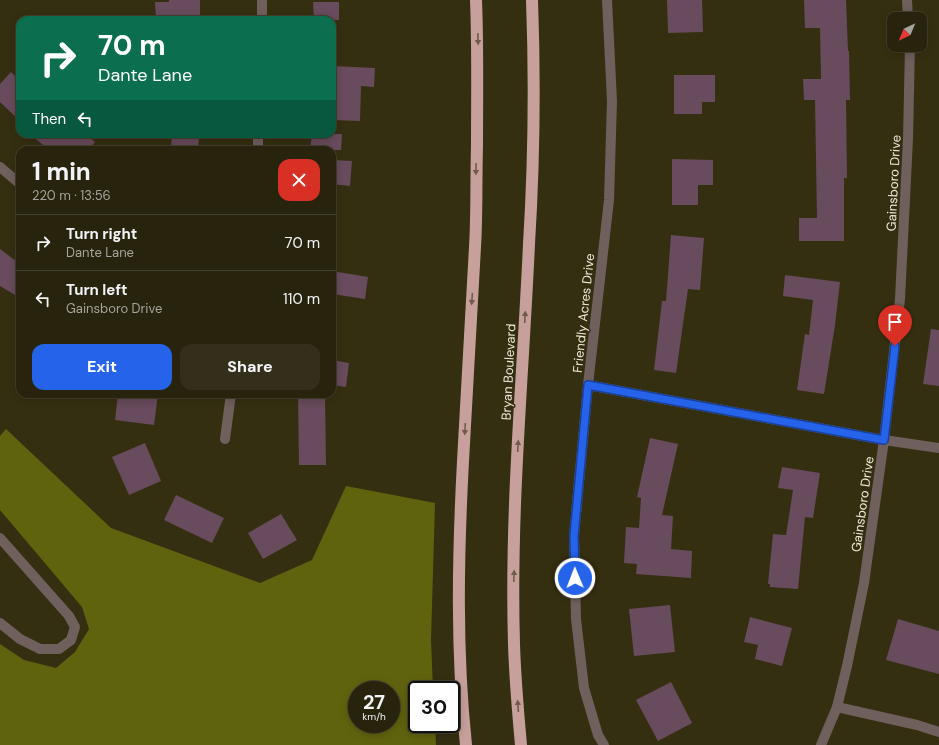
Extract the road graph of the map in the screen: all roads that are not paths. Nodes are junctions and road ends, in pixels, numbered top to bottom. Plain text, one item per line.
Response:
1 (262, 0) edge
2 (476, 0) edge
3 (532, 0) edge
4 (607, 0) edge
5 (907, 0) edge
6 (908, 12) edge
7 (262, 16) edge
8 (910, 52) edge
9 (0, 167) edge
10 (16, 181) edge
11 (588, 385) junction
12 (230, 398) edge
13 (225, 439) dead end
14 (884, 440) junction
15 (939, 448) edge
16 (0, 538) edge
17 (0, 623) edge
18 (837, 707) junction
19 (939, 732) edge
20 (466, 745) edge
21 (521, 745) edge
22 (604, 745) edge
23 (821, 745) edge

1 - 7 street
2 -> 20 highway
21 -> 3 highway, Bryan Boulevard
4 - 11 street, Friendly Acres Drive
5 - 6 street
8 - 14 street, Gainsboro Drive
9 - 10 street
11 - 14 street
11 - 22 street, Friendly Acres Drive
12 - 13 street
14 - 15 street
14 - 18 street, Gainsboro Drive
16 - 17 street
18 - 19 street
18 - 23 street, Gainsboro Drive

